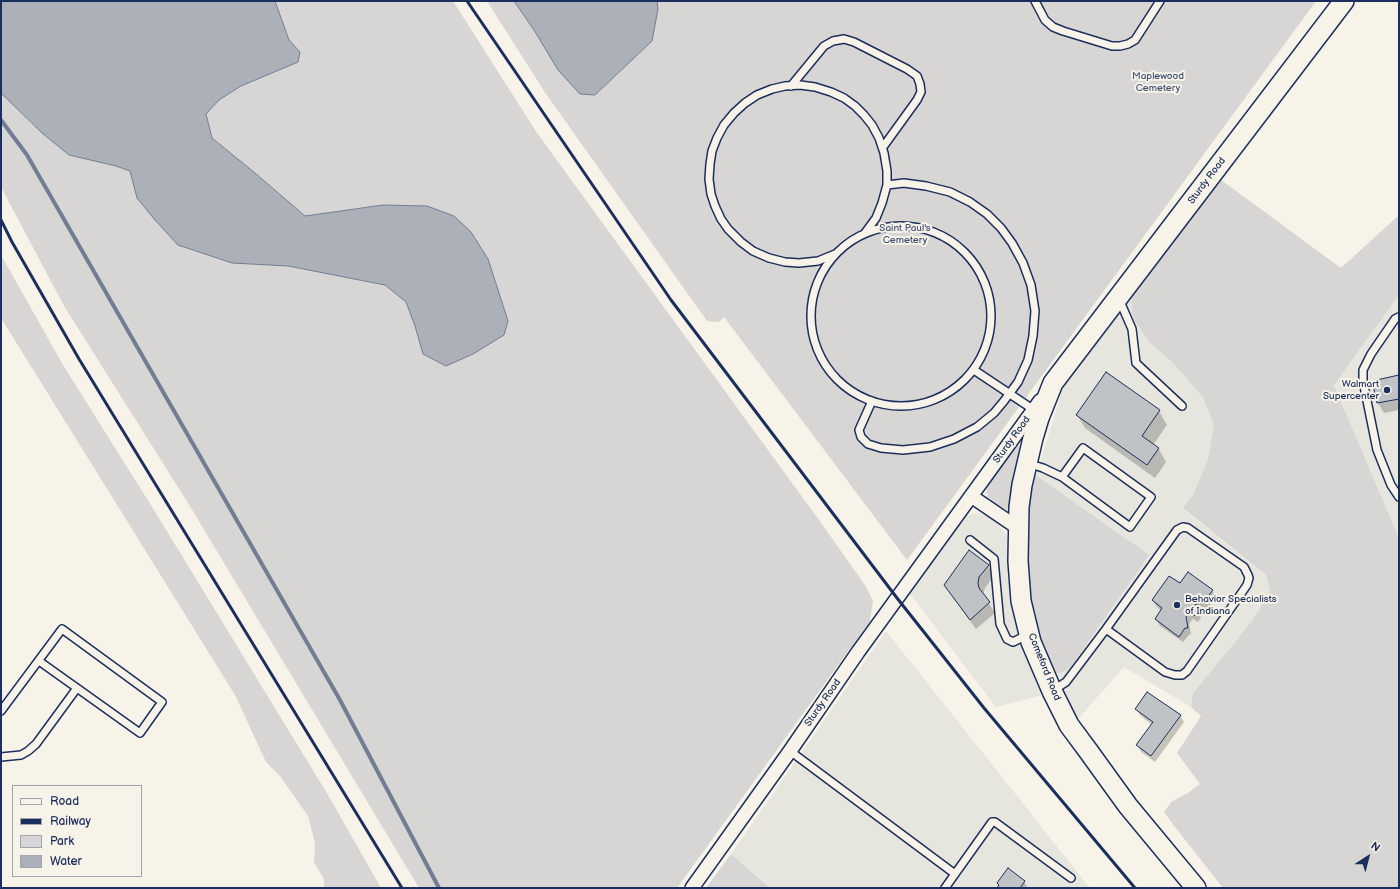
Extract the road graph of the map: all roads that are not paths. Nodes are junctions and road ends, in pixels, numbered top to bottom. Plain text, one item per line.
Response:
1 (1035, 1) edge
2 (1160, 1) edge
3 (1344, 1) edge
4 (791, 86) junction
5 (883, 147) junction
6 (887, 185) junction
7 (864, 234) junction
8 (836, 254) junction
9 (1118, 298) junction
10 (1399, 317) edge
11 (974, 370) junction
12 (1053, 383) junction
13 (1010, 394) junction
14 (872, 402) junction
15 (1182, 406) dead end
16 (1034, 410) junction
17 (1027, 463) junction
18 (1062, 477) junction
19 (971, 496) junction
20 (1399, 497) edge
21 (1018, 528) junction
22 (970, 540) dead end
23 (1106, 629) junction
24 (1029, 634) junction
25 (39, 661) junction
26 (77, 688) junction
27 (1052, 691) junction
28 (1, 711) edge
29 (790, 751) junction
30 (1, 757) edge
31 (955, 874) junction
32 (1071, 878) dead end
33 (692, 888) edge
34 (945, 888) edge
35 (1196, 888) edge

1 - 2 lane
3 - 9 street, Sturdy Road
4 - 5 lane
4 - 5 lane
4 - 8 lane
5 - 6 lane
6 - 7 lane
6 - 13 lane
7 - 8 lane
7 - 11 lane
8 - 14 lane
9 - 12 street, Sturdy Road
9 - 15 lane
10 - 20 lane
11 - 13 lane
11 - 14 lane
12 - 16 street, Sturdy Road
12 - 17 street, Comeford Road
13 - 14 lane
13 - 16 lane
16 - 19 street, Sturdy Road
17 - 18 lane
17 - 21 street, Comeford Road
18 - 18 lane
19 - 21 street
19 - 29 street, Sturdy Road
21 - 24 street, Comeford Road
22 - 24 lane
23 - 23 lane
23 - 27 lane
24 - 27 street, Comeford Road
25 - 26 lane
25 - 26 lane
25 - 28 lane
26 - 30 lane
27 - 35 street, Comeford Road
29 - 31 lane
29 - 33 street, Sturdy Road
31 - 32 lane
31 - 34 lane

